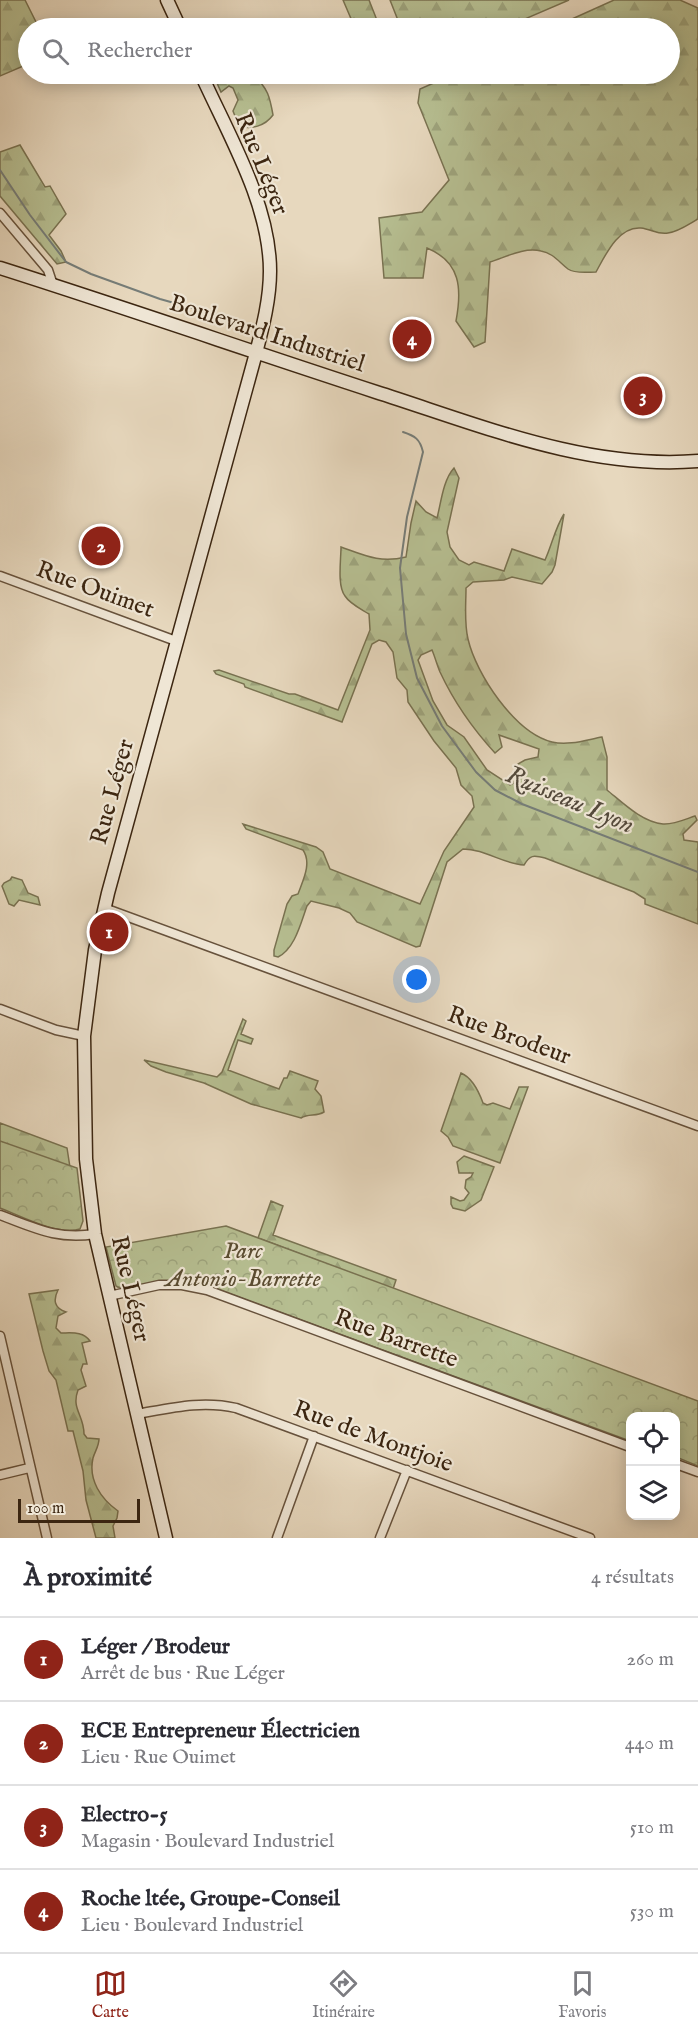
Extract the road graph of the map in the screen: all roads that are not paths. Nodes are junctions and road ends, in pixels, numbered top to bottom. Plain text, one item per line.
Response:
1 (167, 0) edge
2 (175, 18) edge
3 (206, 84) edge
4 (0, 213) edge
5 (0, 268) edge
6 (53, 285) junction
7 (256, 353) junction
8 (698, 461) edge
9 (0, 576) edge
10 (176, 641) junction
11 (104, 908) junction
12 (0, 1009) edge
13 (84, 1036) junction
14 (698, 1126) edge
15 (1, 1218) edge
16 (96, 1234) junction
17 (109, 1296) junction
18 (0, 1336) edge
19 (137, 1414) junction
20 (314, 1436) junction
21 (626, 1446) edge
22 (680, 1466) edge
23 (29, 1468) junction
24 (406, 1470) junction
25 (698, 1472) edge
26 (0, 1475) edge
27 (47, 1538) edge
28 (166, 1538) edge
29 (277, 1538) edge
30 (380, 1538) edge
31 (590, 1538) edge

1 - 2 street
3 - 7 street, Rue Léger
4 - 6 street
5 - 6 street, Boulevard Industriel
6 - 7 street, Boulevard Industriel
7 - 8 street, Boulevard Industriel
7 - 10 street, Rue Léger
9 - 10 street, Rue Ouimet
10 - 11 street, Rue Léger
11 - 13 street, Rue Léger
11 - 14 street, Rue Brodeur
12 - 13 street
13 - 16 street, Rue Léger
15 - 16 street
16 - 17 street, Rue Léger
17 - 19 street, Rue Léger
17 - 21 street, Rue Barrette
18 - 23 street
19 - 20 street, Rue de Montjoie
19 - 28 street, Rue Léger
20 - 24 street, Rue de Montjoie
20 - 29 street
22 - 25 street
23 - 26 street
23 - 27 street
24 - 30 street
24 - 31 street, Rue de Montjoie

